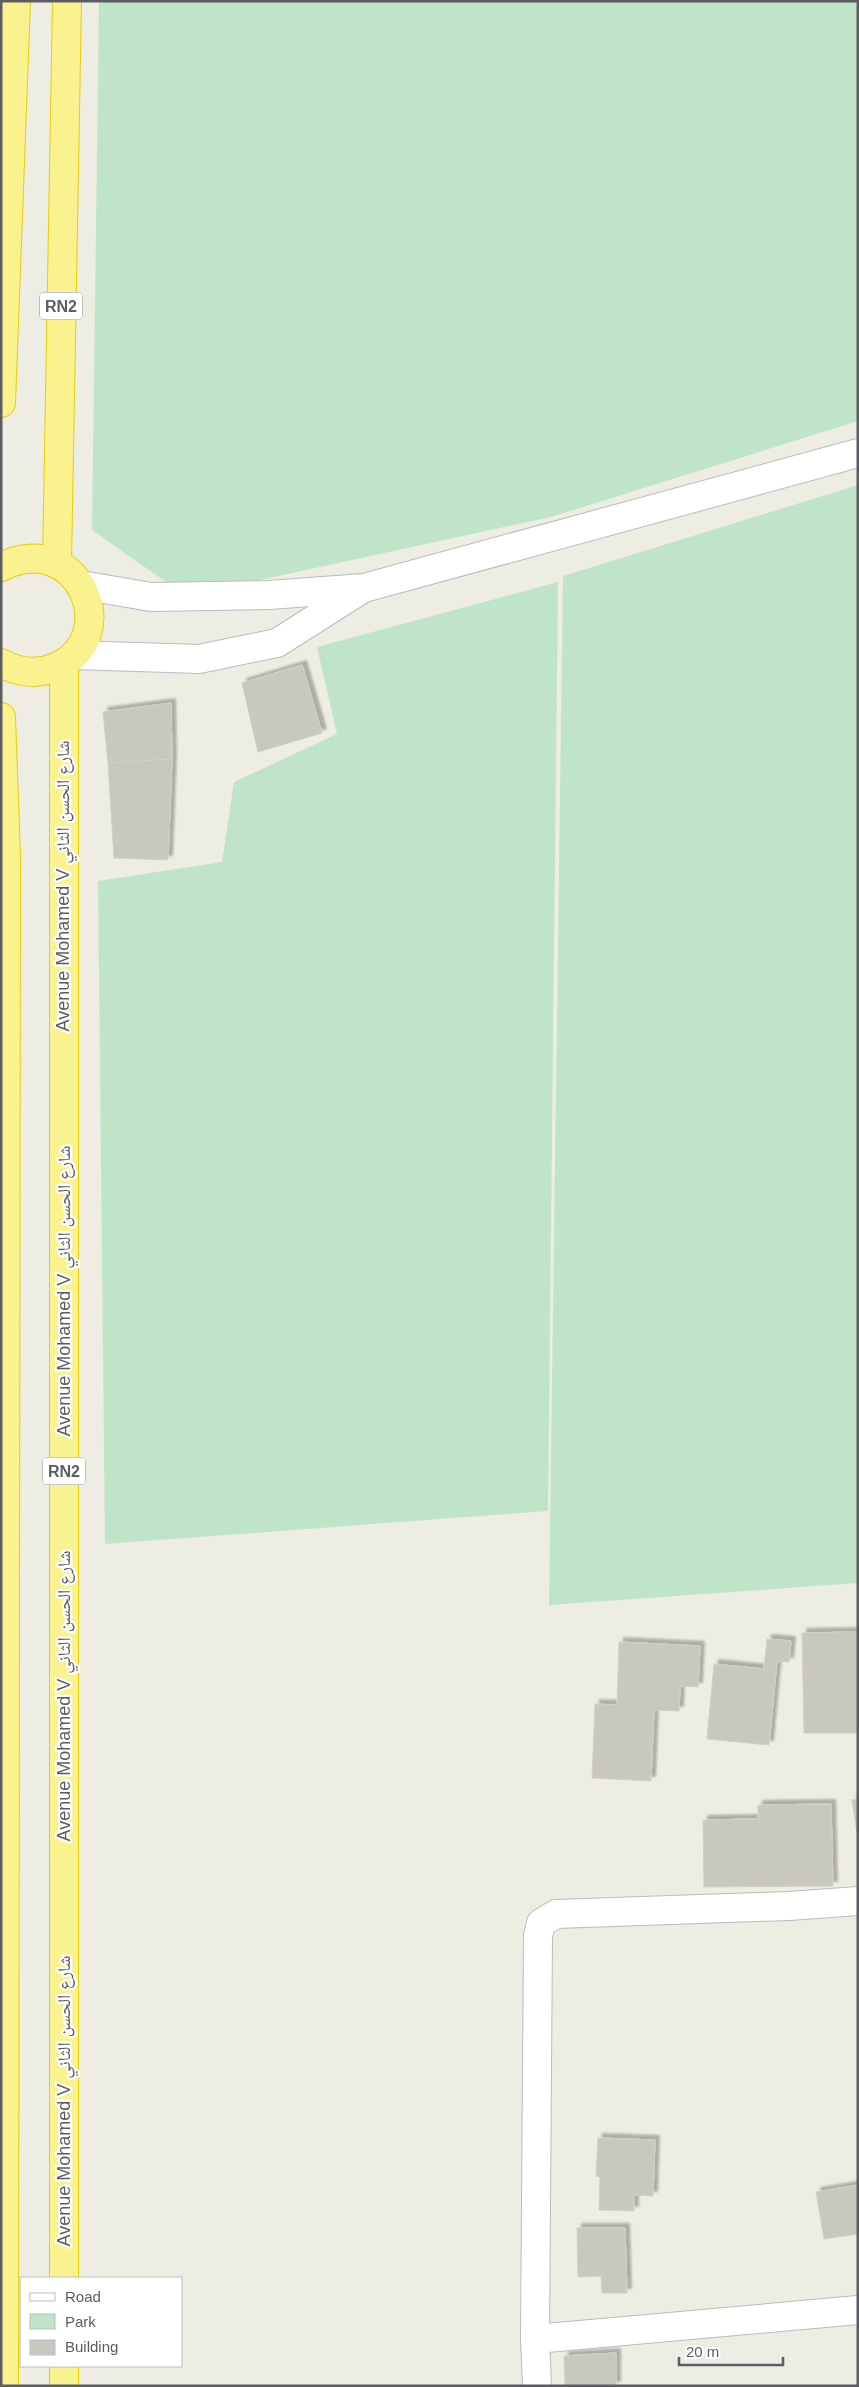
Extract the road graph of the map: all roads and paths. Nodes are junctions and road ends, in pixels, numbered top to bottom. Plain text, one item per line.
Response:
1 (16, 1) edge
2 (67, 1) edge
3 (9, 35) edge
4 (1, 403) edge
5 (858, 453) edge
6 (57, 564) junction
7 (1, 567) edge
8 (81, 585) junction
9 (364, 588) junction
10 (69, 659) junction
11 (1, 663) edge
12 (1, 717) edge
13 (3, 854) edge
14 (858, 1901) edge
15 (64, 2277) edge
16 (858, 2310) edge
17 (535, 2339) junction
18 (64, 2367) edge
19 (4, 2386) edge
20 (64, 2386) edge
21 (537, 2386) edge

1 - 3 highway
2 - 6 highway, RN2
3 - 4 highway
5 - 9 street
6 - 7 highway, RN2
6 - 8 highway, RN2
8 - 9 street
8 - 10 highway, RN2
9 - 10 street
10 - 11 highway
10 - 15 highway, Avenue Mohamed V شارع الحسن الثاني / RN2
12 - 13 highway
13 - 19 highway
14 - 17 street
16 - 17 street
17 - 21 street
18 - 20 highway

